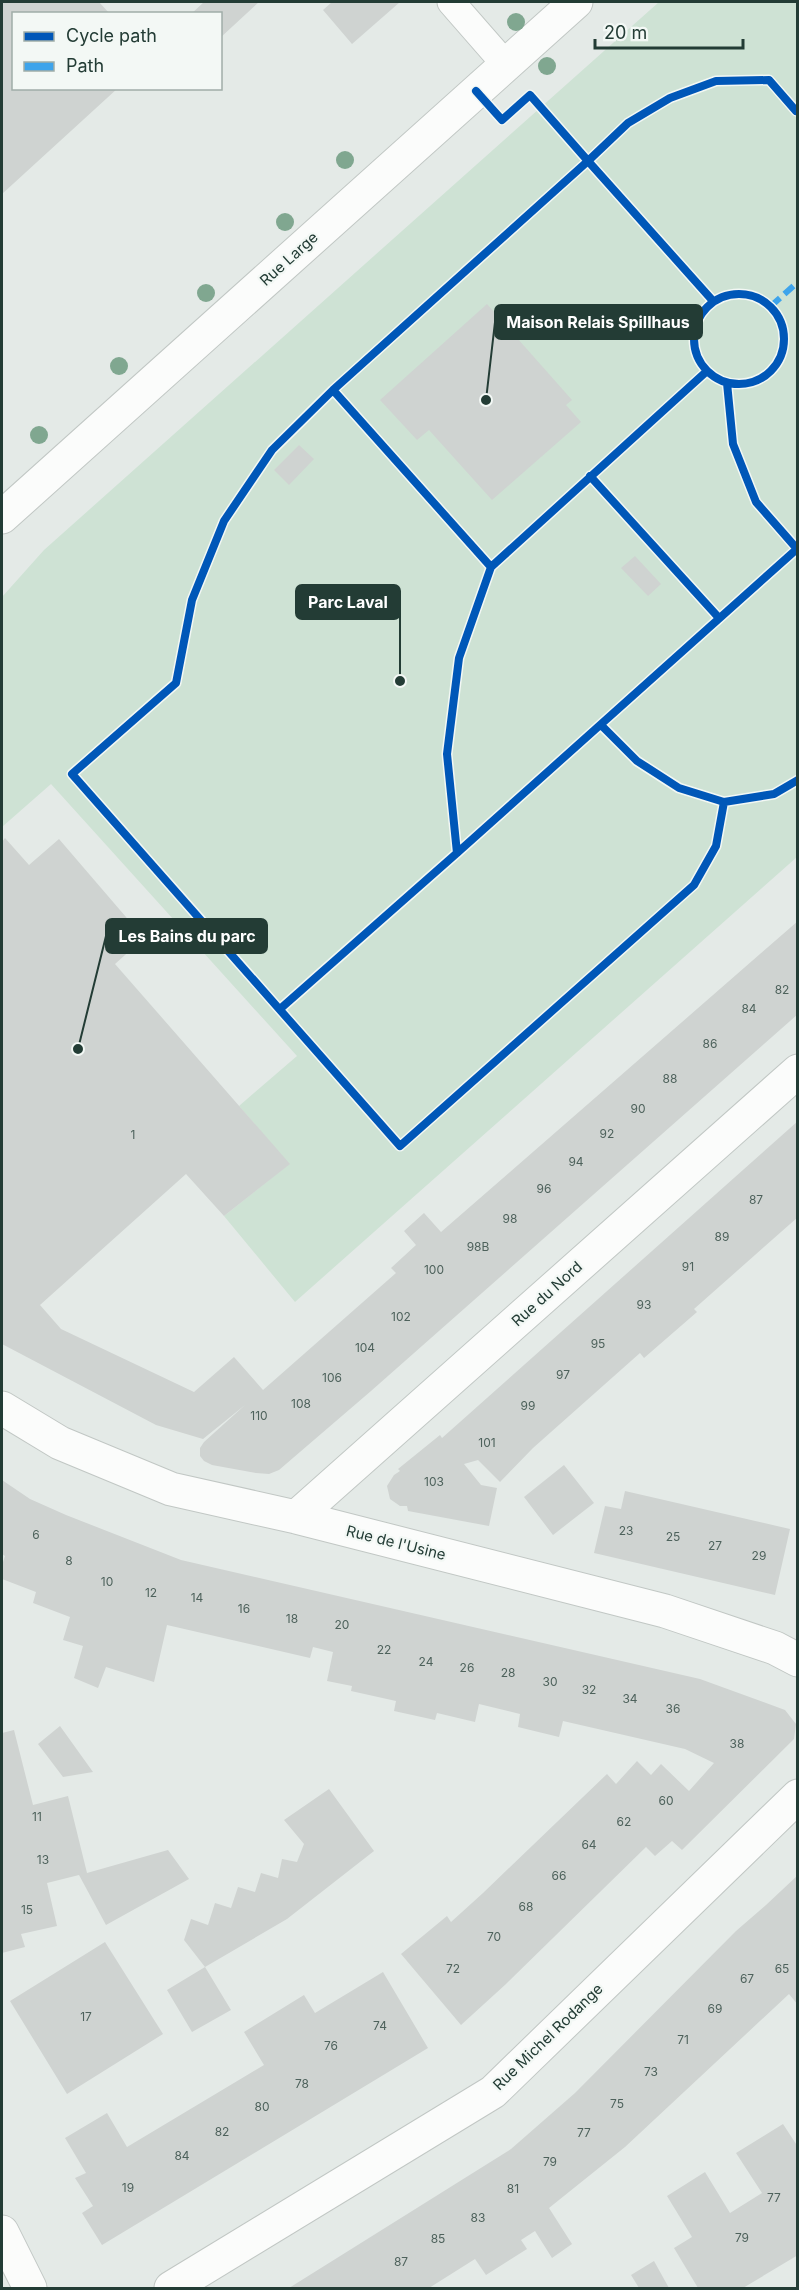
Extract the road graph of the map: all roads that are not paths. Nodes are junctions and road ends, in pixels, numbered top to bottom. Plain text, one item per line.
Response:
1 (451, 2) edge
2 (576, 2) edge
3 (506, 65) junction
4 (2, 517) edge
5 (798, 1071) edge
6 (2, 1408) edge
7 (296, 1517) junction
8 (798, 1660) edge
9 (798, 1796) edge
10 (2, 2232) edge
11 (30, 2289) edge
12 (171, 2289) edge

1 - 3 lane
2 - 3 street, Rue Large
3 - 4 street, Rue Large
5 - 7 street, Rue du Nord
6 - 7 street, Rue de l'Usine
7 - 8 street, Rue de l'Usine
9 - 12 street, Rue Michel Rodange
10 - 11 street

